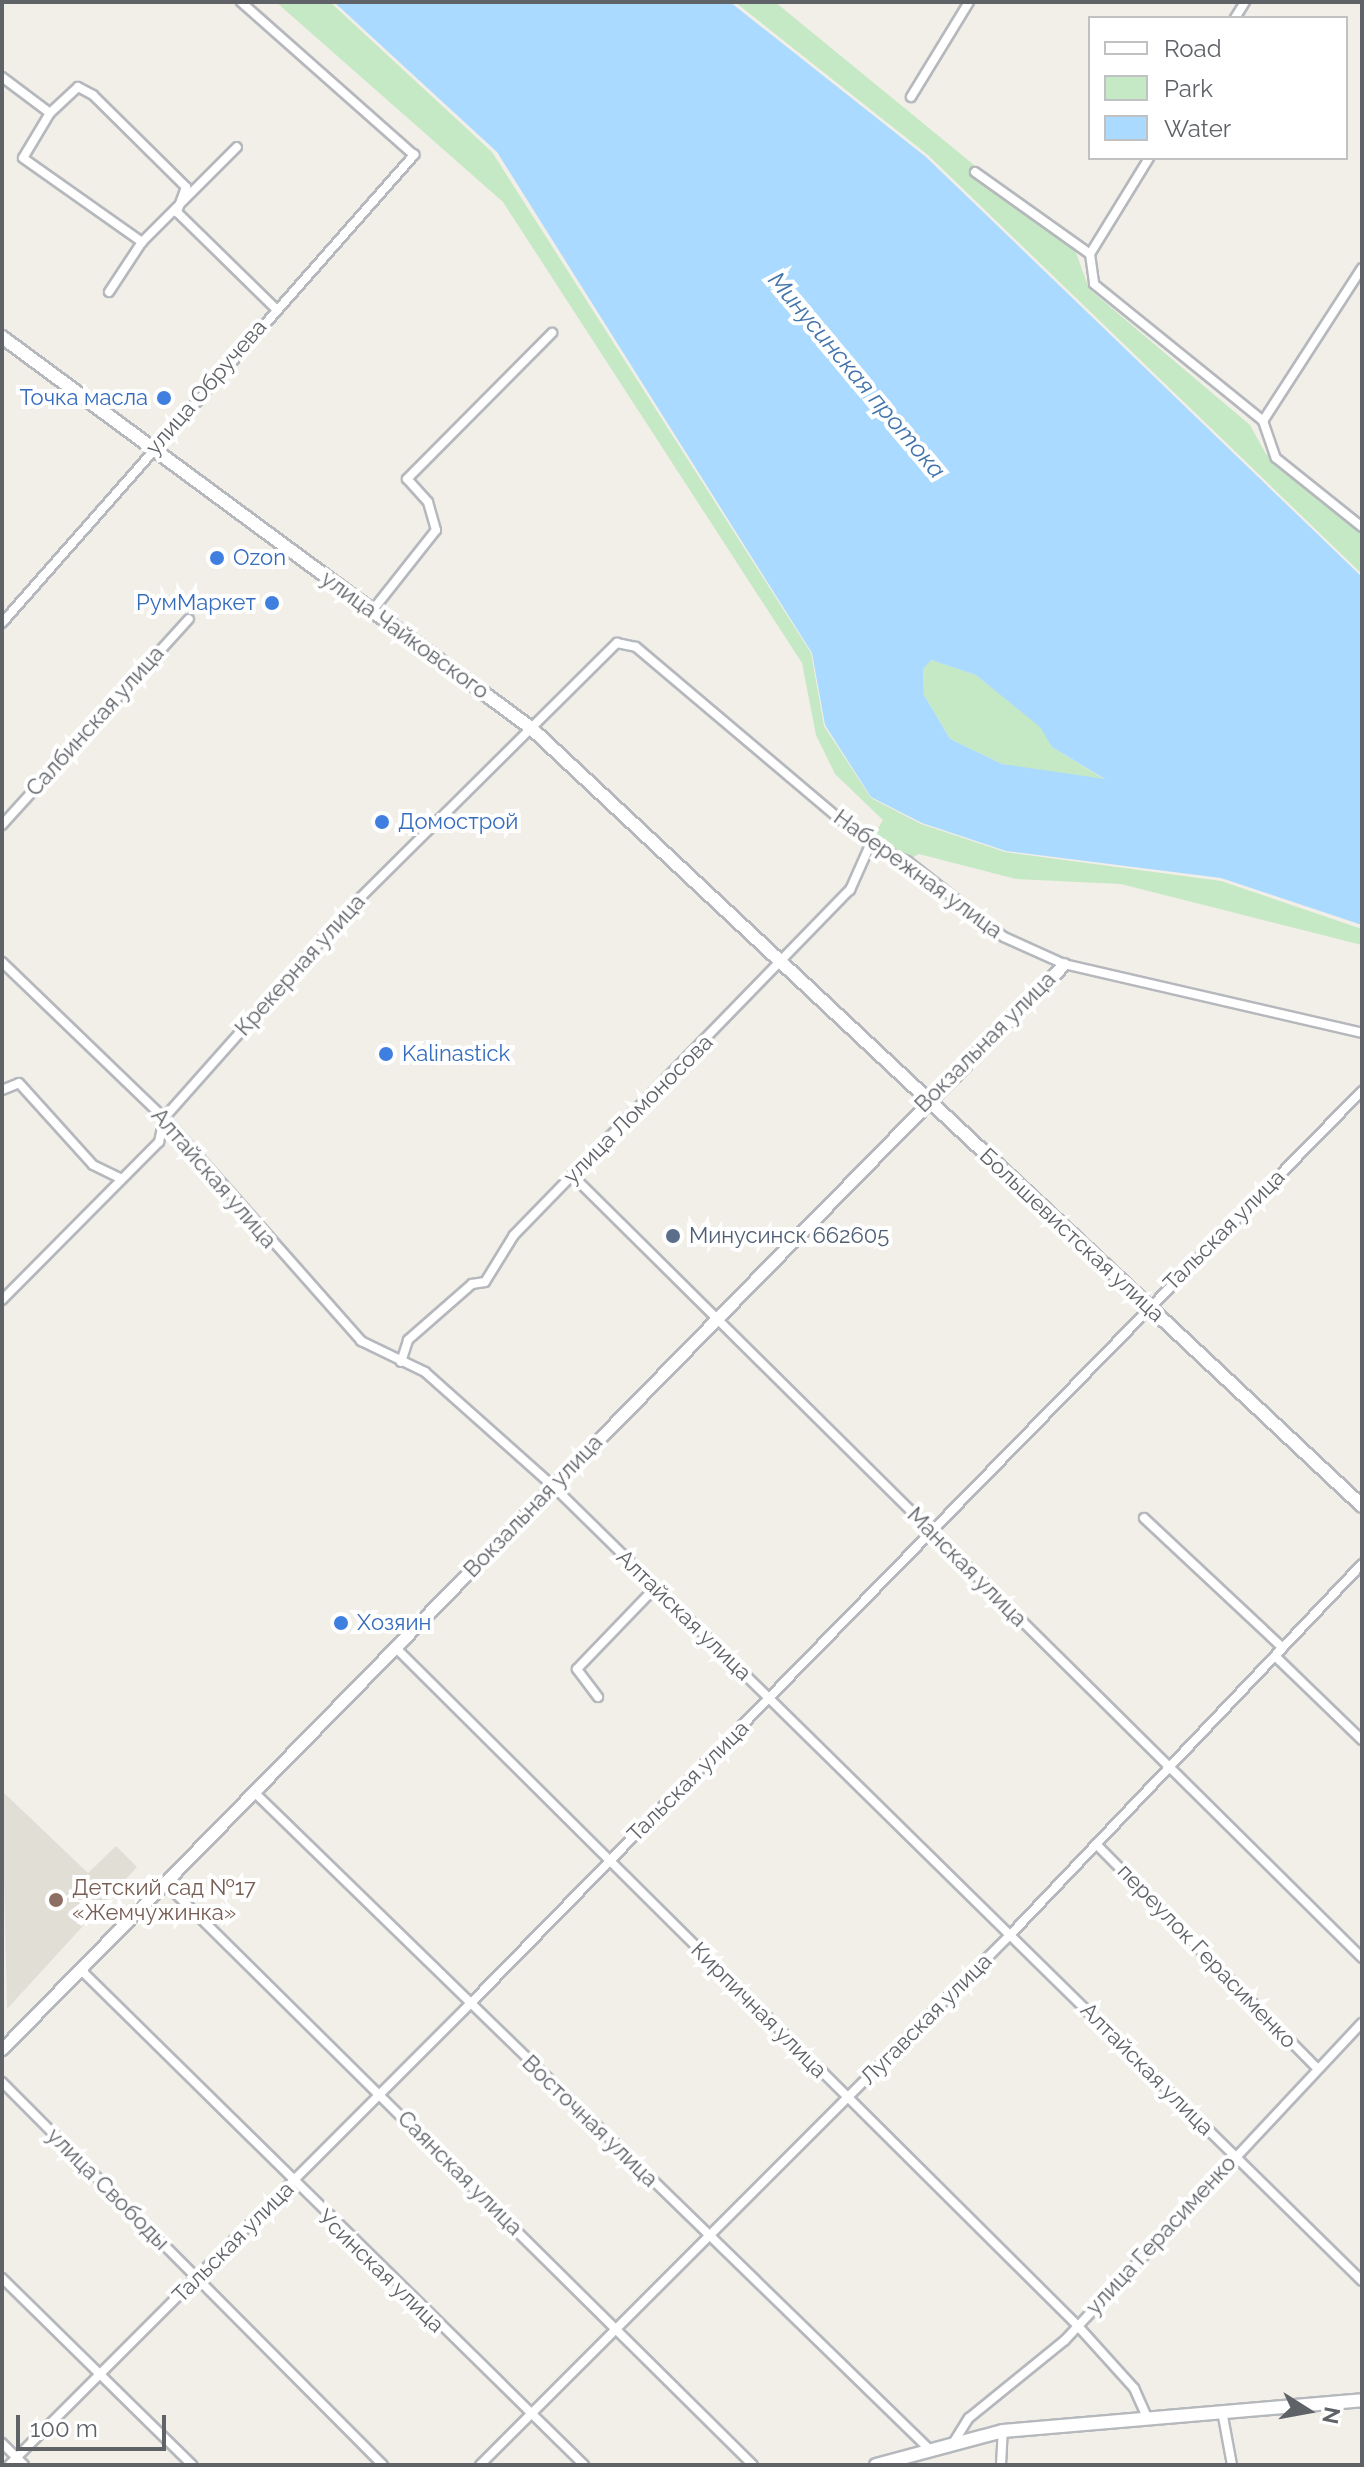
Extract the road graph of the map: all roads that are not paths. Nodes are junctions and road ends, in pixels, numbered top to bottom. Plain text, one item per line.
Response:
1 (241, 2) edge
2 (969, 2) edge
3 (2, 77) edge
4 (911, 97) dead end
5 (50, 113) junction
6 (237, 147) dead end
7 (1148, 160) edge
8 (975, 172) dead end
9 (177, 212) junction
10 (142, 242) junction
11 (1090, 254) junction
12 (1362, 268) edge
13 (109, 292) dead end
14 (275, 308) junction
15 (552, 333) dead end
16 (2, 337) edge
17 (1263, 421) junction
18 (152, 449) junction
19 (1362, 527) edge
20 (372, 611) junction
21 (189, 619) dead end
22 (2, 623) edge
23 (617, 643) joint
24 (531, 728) junction
25 (2, 825) edge
26 (870, 845) junction
27 (2, 962) edge
28 (782, 964) junction
29 (1064, 964) junction
30 (1362, 1033) edge
31 (2, 1090) edge
32 (1362, 1091) edge
33 (927, 1100) junction
34 (164, 1118) junction
35 (573, 1176) junction
36 (120, 1178) junction
37 (2, 1300) edge
38 (1149, 1306) junction
39 (715, 1317) junction
40 (401, 1362) junction
41 (553, 1486) junction
42 (1362, 1506) edge
43 (1144, 1518) dead end
44 (933, 1533) junction
45 (1362, 1564) edge
46 (655, 1588) junction
47 (395, 1647) junction
48 (1283, 1648) junction
49 (1275, 1656) junction
50 (598, 1697) dead end
51 (771, 1699) junction
52 (1362, 1740) edge
53 (1169, 1768) junction
54 (254, 1792) junction
55 (1096, 1844) junction
56 (608, 1861) junction
57 (165, 1883) junction
58 (1012, 1933) junction
59 (1362, 1958) edge
60 (81, 1970) junction
61 (469, 2005) junction
62 (1362, 2023) edge
63 (2, 2049) edge
64 (1318, 2069) junction
65 (2, 2082) edge
66 (381, 2093) junction
67 (848, 2098) junction
68 (1235, 2157) junction
69 (292, 2184) junction
70 (709, 2236) junction
71 (2, 2278) edge
72 (196, 2278) junction
73 (1362, 2281) edge
74 (1077, 2325) junction
75 (617, 2330) junction
76 (101, 2373) junction
77 (1362, 2400) edge
78 (1221, 2410) junction
79 (530, 2415) junction
80 (1146, 2415) junction
81 (1003, 2431) junction
82 (955, 2440) junction
83 (2, 2443) edge
84 (928, 2448) junction
85 (16, 2457) junction
86 (9, 2465) edge
87 (24, 2465) edge
88 (192, 2465) edge
89 (383, 2465) edge
90 (480, 2465) edge
91 (584, 2465) edge
92 (753, 2465) edge
93 (876, 2465) edge
94 (1001, 2465) edge
95 (1232, 2465) edge

1 - 14 street, улица Обручева
2 - 4 street
3 - 5 street
5 - 9 street
5 - 10 street
6 - 9 street
7 - 11 street
8 - 11 street
9 - 10 street
9 - 14 street
10 - 13 street
11 - 17 street
12 - 17 street
14 - 18 street, улица Обручева
15 - 20 street
16 - 18 main road, улица Чайковского
17 - 19 street
18 - 20 main road, улица Чайковского
18 - 22 street, улица Обручева
20 - 24 main road, улица Чайковского
21 - 25 street, Салбинская улица
23 - 24 street, Крекерная улица
23 - 26 street, Набережная улица
24 - 28 main road, улица Чайковского
24 - 34 street, Крекерная улица
26 - 28 street, улица Ломоносова
26 - 29 street, Набережная улица
27 - 34 street, Алтайская улица
28 - 33 main road, Большевистская улица
28 - 35 street, улица Ломоносова
29 - 30 street, Набережная улица
29 - 33 street, Вокзальная улица
31 - 36 street
32 - 38 street, Тальская улица
33 - 38 main road, Большевистская улица
33 - 39 street, Вокзальная улица
34 - 36 street, Крекерная улица
34 - 40 street, Алтайская улица
35 - 39 street, Манская улица
35 - 40 street, улица Ломоносова
36 - 37 street, Крекерная улица
38 - 42 main road, Большевистская улица
38 - 44 street, Тальская улица
39 - 41 street, Вокзальная улица
39 - 44 street, Манская улица
40 - 41 street, Алтайская улица
41 - 46 street, Алтайская улица
41 - 47 street, Вокзальная улица
43 - 48 street
44 - 51 street, Тальская улица
44 - 53 street, Манская улица
45 - 48 street, Лугавская улица
46 - 50 street
46 - 51 street, Алтайская улица
47 - 54 street, Вокзальная улица
47 - 56 street, Кирпичная улица
48 - 49 street, Лугавская улица
49 - 52 street
49 - 53 street, Лугавская улица
51 - 56 street, Тальская улица
51 - 58 street, Алтайская улица
53 - 55 street, Лугавская улица
53 - 59 street, Манская улица
54 - 57 street, Вокзальная улица
54 - 61 street, Восточная улица
55 - 58 street, Лугавская улица
55 - 64 street, переулок Герасименко
56 - 61 street, Тальская улица
56 - 67 street, Кирпичная улица
57 - 60 street, Вокзальная улица
57 - 66 street, Саянская улица
58 - 67 street, Лугавская улица
58 - 68 street, Алтайская улица
60 - 63 street, Вокзальная улица
60 - 69 street, Усинская улица
61 - 66 street, Тальская улица
61 - 70 street, Восточная улица
62 - 64 street, улица Герасименко
64 - 68 street, улица Герасименко
65 - 72 street, улица Свободы
66 - 69 street, Тальская улица
66 - 75 street, Саянская улица
67 - 70 street, Лугавская улица
67 - 74 street, Кирпичная улица
68 - 73 street, Алтайская улица
68 - 74 street, улица Герасименко
69 - 72 street, Тальская улица
69 - 79 street, Усинская улица
70 - 75 street, Лугавская улица
70 - 84 street, Восточная улица
71 - 76 street
72 - 76 street, Тальская улица
72 - 89 street, улица Свободы
74 - 80 street, Кирпичная улица
74 - 82 street, улица Герасименко
75 - 79 street, Лугавская улица
75 - 92 street, Саянская улица
76 - 85 street, Тальская улица
76 - 88 street
77 - 78 main road
78 - 80 main road
78 - 95 street
79 - 90 street, Лугавская улица
79 - 91 street, Усинская улица
80 - 81 main road
81 - 82 main road
81 - 94 street
82 - 84 main road
83 - 85 street
84 - 93 main road
85 - 86 street, Тальская улица
85 - 87 street

